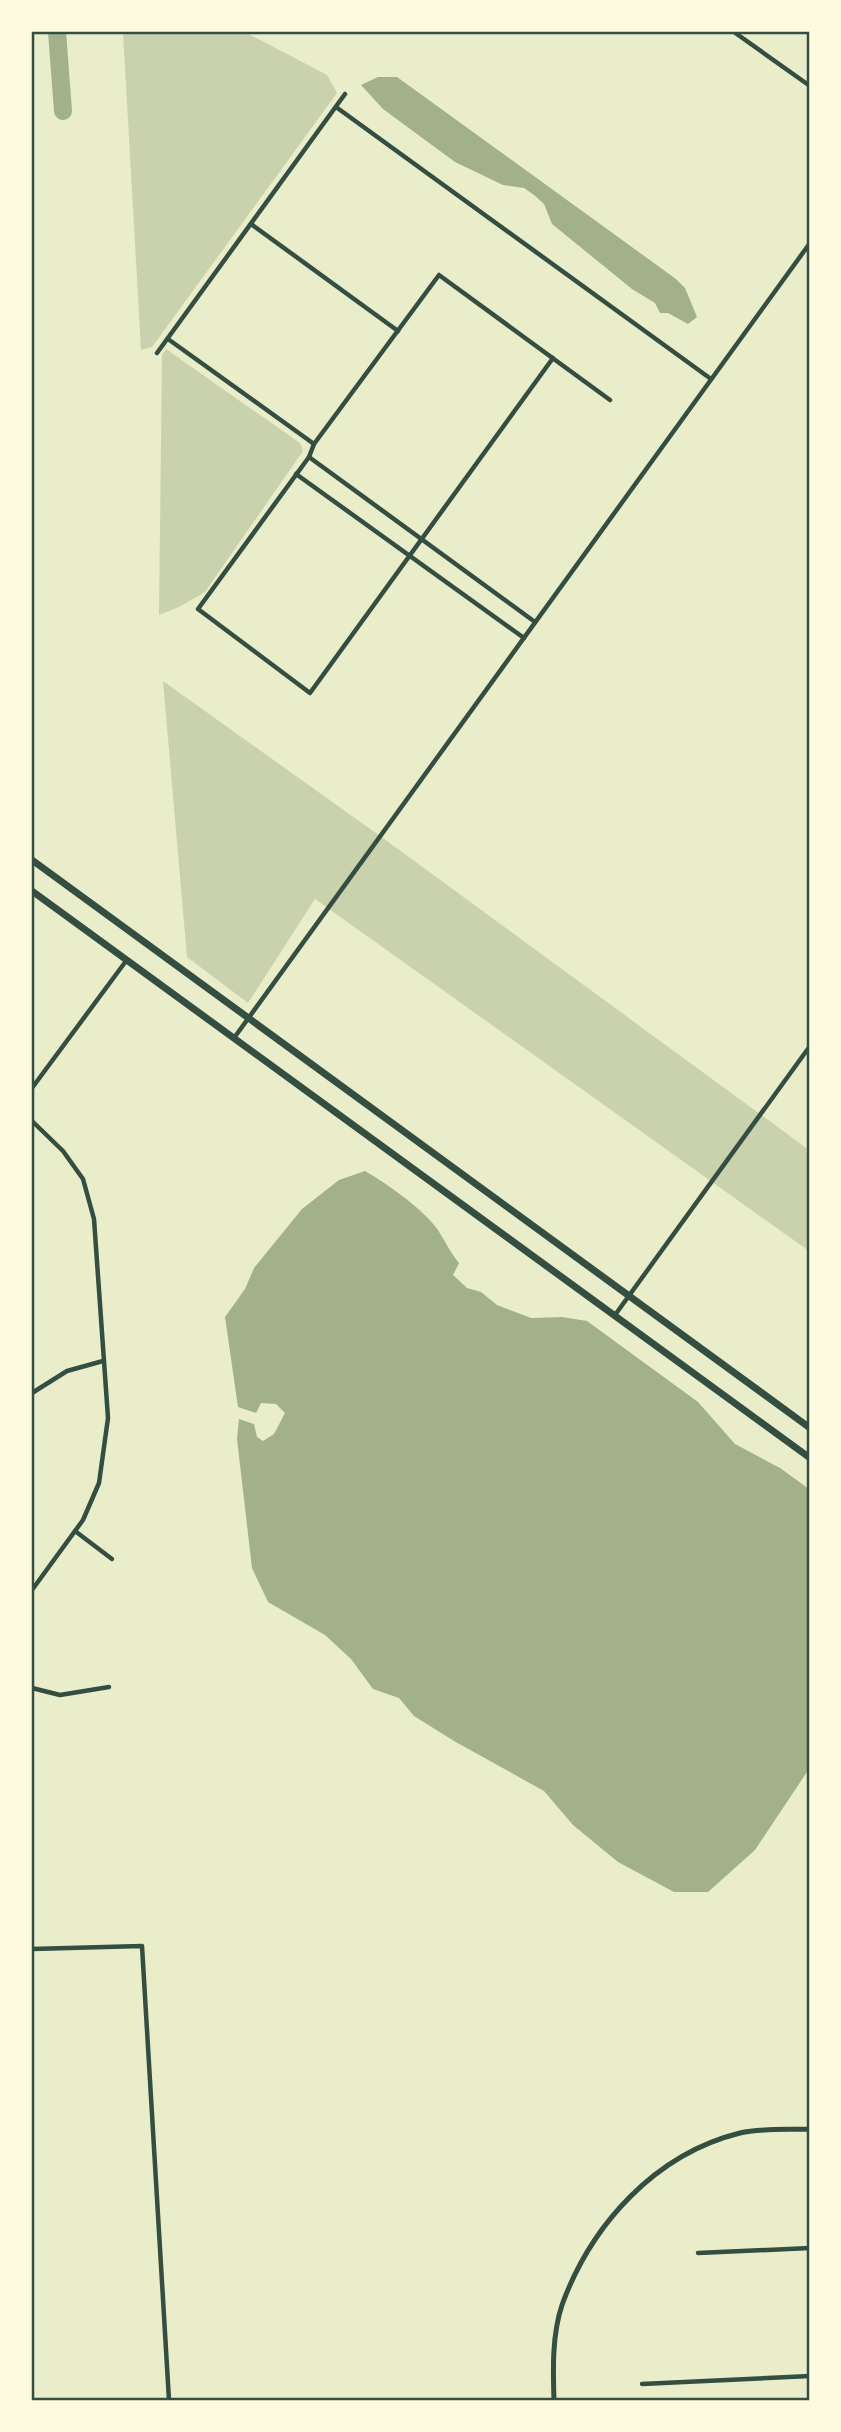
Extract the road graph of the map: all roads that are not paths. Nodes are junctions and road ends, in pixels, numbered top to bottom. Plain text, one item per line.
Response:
1 (734, 32) edge
2 (810, 86) edge
3 (345, 94) dead end
4 (336, 107) junction
5 (251, 225) junction
6 (810, 243) edge
7 (398, 331) junction
8 (168, 339) junction
9 (158, 353) dead end
10 (553, 358) junction
11 (711, 379) junction
12 (610, 400) dead end
13 (314, 444) junction
14 (309, 457) junction
15 (296, 474) junction
16 (421, 540) junction
17 (410, 555) junction
18 (535, 622) junction
19 (524, 638) junction
20 (32, 860) edge
21 (32, 891) edge
22 (126, 961) junction
23 (248, 1019) junction
24 (234, 1039) junction
25 (810, 1046) edge
26 (32, 1088) edge
27 (32, 1121) edge
28 (629, 1295) junction
29 (614, 1315) junction
30 (103, 1361) junction
31 (32, 1393) edge
32 (810, 1427) edge
33 (810, 1458) edge
34 (75, 1531) junction
35 (112, 1559) dead end
36 (32, 1590) edge
37 (109, 1687) dead end
38 (32, 1688) edge
39 (32, 1949) edge
40 (810, 2129) edge
41 (810, 2248) edge
42 (698, 2253) dead end
43 (810, 2376) edge
44 (642, 2384) dead end
45 (169, 2400) edge
46 (554, 2400) edge

1 - 2 street
3 - 4 street
4 - 5 street
4 - 11 street
5 - 7 street
5 - 8 street
6 - 11 street
7 - 10 street
7 - 13 street
8 - 9 street
8 - 13 street
10 - 12 street
10 - 16 street
11 - 18 street
13 - 14 street
14 - 15 street
14 - 16 street
15 - 17 street
15 - 17 street
16 - 17 street
16 - 18 street
17 - 19 street
18 - 19 street
19 - 23 street
20 - 23 main road
21 - 22 main road
22 - 24 main road
22 - 26 street
23 - 24 street
23 - 28 main road
24 - 29 main road
25 - 28 street
27 - 30 street
28 - 29 street
28 - 32 main road
29 - 33 main road
30 - 31 street
30 - 34 street
34 - 35 street
34 - 36 street
37 - 38 street
39 - 45 street
40 - 46 street
41 - 42 street
43 - 44 street

